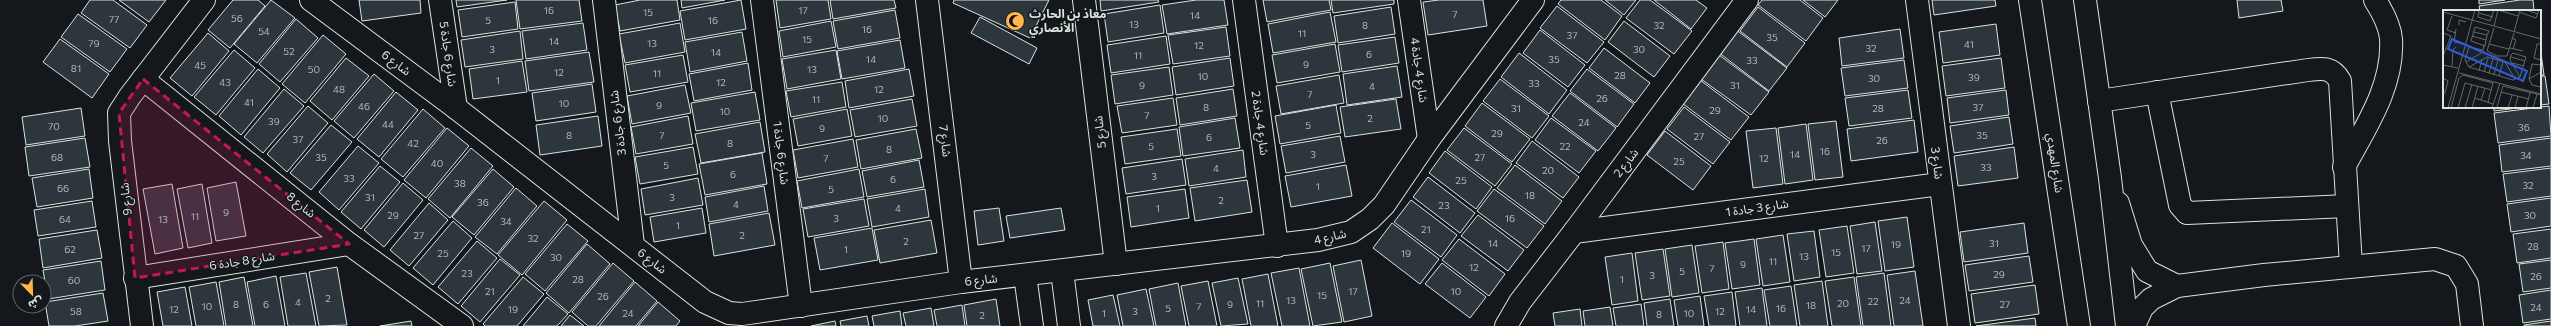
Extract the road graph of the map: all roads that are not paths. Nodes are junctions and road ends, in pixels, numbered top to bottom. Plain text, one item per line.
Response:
1 (204, 0) edge
2 (311, 0) edge
3 (440, 0) edge
4 (604, 0) edge
5 (762, 0) edge
6 (927, 0) edge
7 (1084, 0) edge
8 (1244, 0) edge
9 (1409, 0) edge
10 (1533, 0) edge
11 (1747, 0) edge
12 (1917, 0) edge
13 (2030, 0) edge
14 (2085, 0) edge
15 (2375, 0) edge
16 (143, 79) junction
17 (2157, 92) junction
18 (2099, 101) junction
19 (456, 108) junction
20 (1429, 140) junction
21 (2344, 168) junction
22 (2110, 178) junction
23 (1940, 184) junction
24 (2347, 206) junction
25 (1574, 232) junction
26 (349, 244) junction
27 (633, 245) junction
28 (1278, 246) junction
29 (1116, 264) junction
30 (2351, 266) junction
31 (1062, 271) junction
32 (1025, 275) junction
33 (135, 278) junction
34 (961, 282) junction
35 (2177, 286) junction
36 (801, 306) junction
37 (2079, 325) edge
38 (142, 326) edge
39 (462, 326) edge
40 (1032, 326) edge
41 (1069, 326) edge
42 (1506, 326) edge
43 (1959, 326) edge
44 (2127, 326) edge
45 (2134, 326) edge
46 (2472, 326) edge

1 - 16 street
2 - 19 street, شارع 6
3 - 19 street, شارع 6 جادة 5
4 - 27 street, شارع 6 جادة 3
5 - 36 street, شارع 6 جادة 1
6 - 34 street, شارع 7
7 - 29 street, شارع 5
8 - 28 street, شارع 4 جادة 2
9 - 20 street, شارع 4 جادة 4
10 - 20 street, شارع 4
11 - 25 street, شارع 2
12 - 23 street, شارع 3
13 - 37 street, شارع المهدي
14 - 18 street
15 - 21 street
16 - 26 street, شارع 8
16 - 33 street, شارع 9
17 - 18 street
17 - 21 street
17 - 24 street
18 - 22 street
19 - 27 street, شارع 6
20 - 28 street, شارع 4
21 - 24 street
22 - 35 street
22 - 44 street
23 - 25 street, شارع 3 جادة 1
23 - 43 street, شارع 3
24 - 30 street
25 - 42 street, شارع 2
26 - 33 street, شارع 8 جادة 6
26 - 39 street, شارع 8
27 - 36 street, شارع 6
28 - 29 street, شارع 4
29 - 31 street, شارع 4
30 - 35 street
30 - 46 street
31 - 32 street, شارع 6
31 - 41 street
32 - 34 street, شارع 6
32 - 40 street
33 - 38 street, شارع 9
34 - 36 street, شارع 6
35 - 45 street

